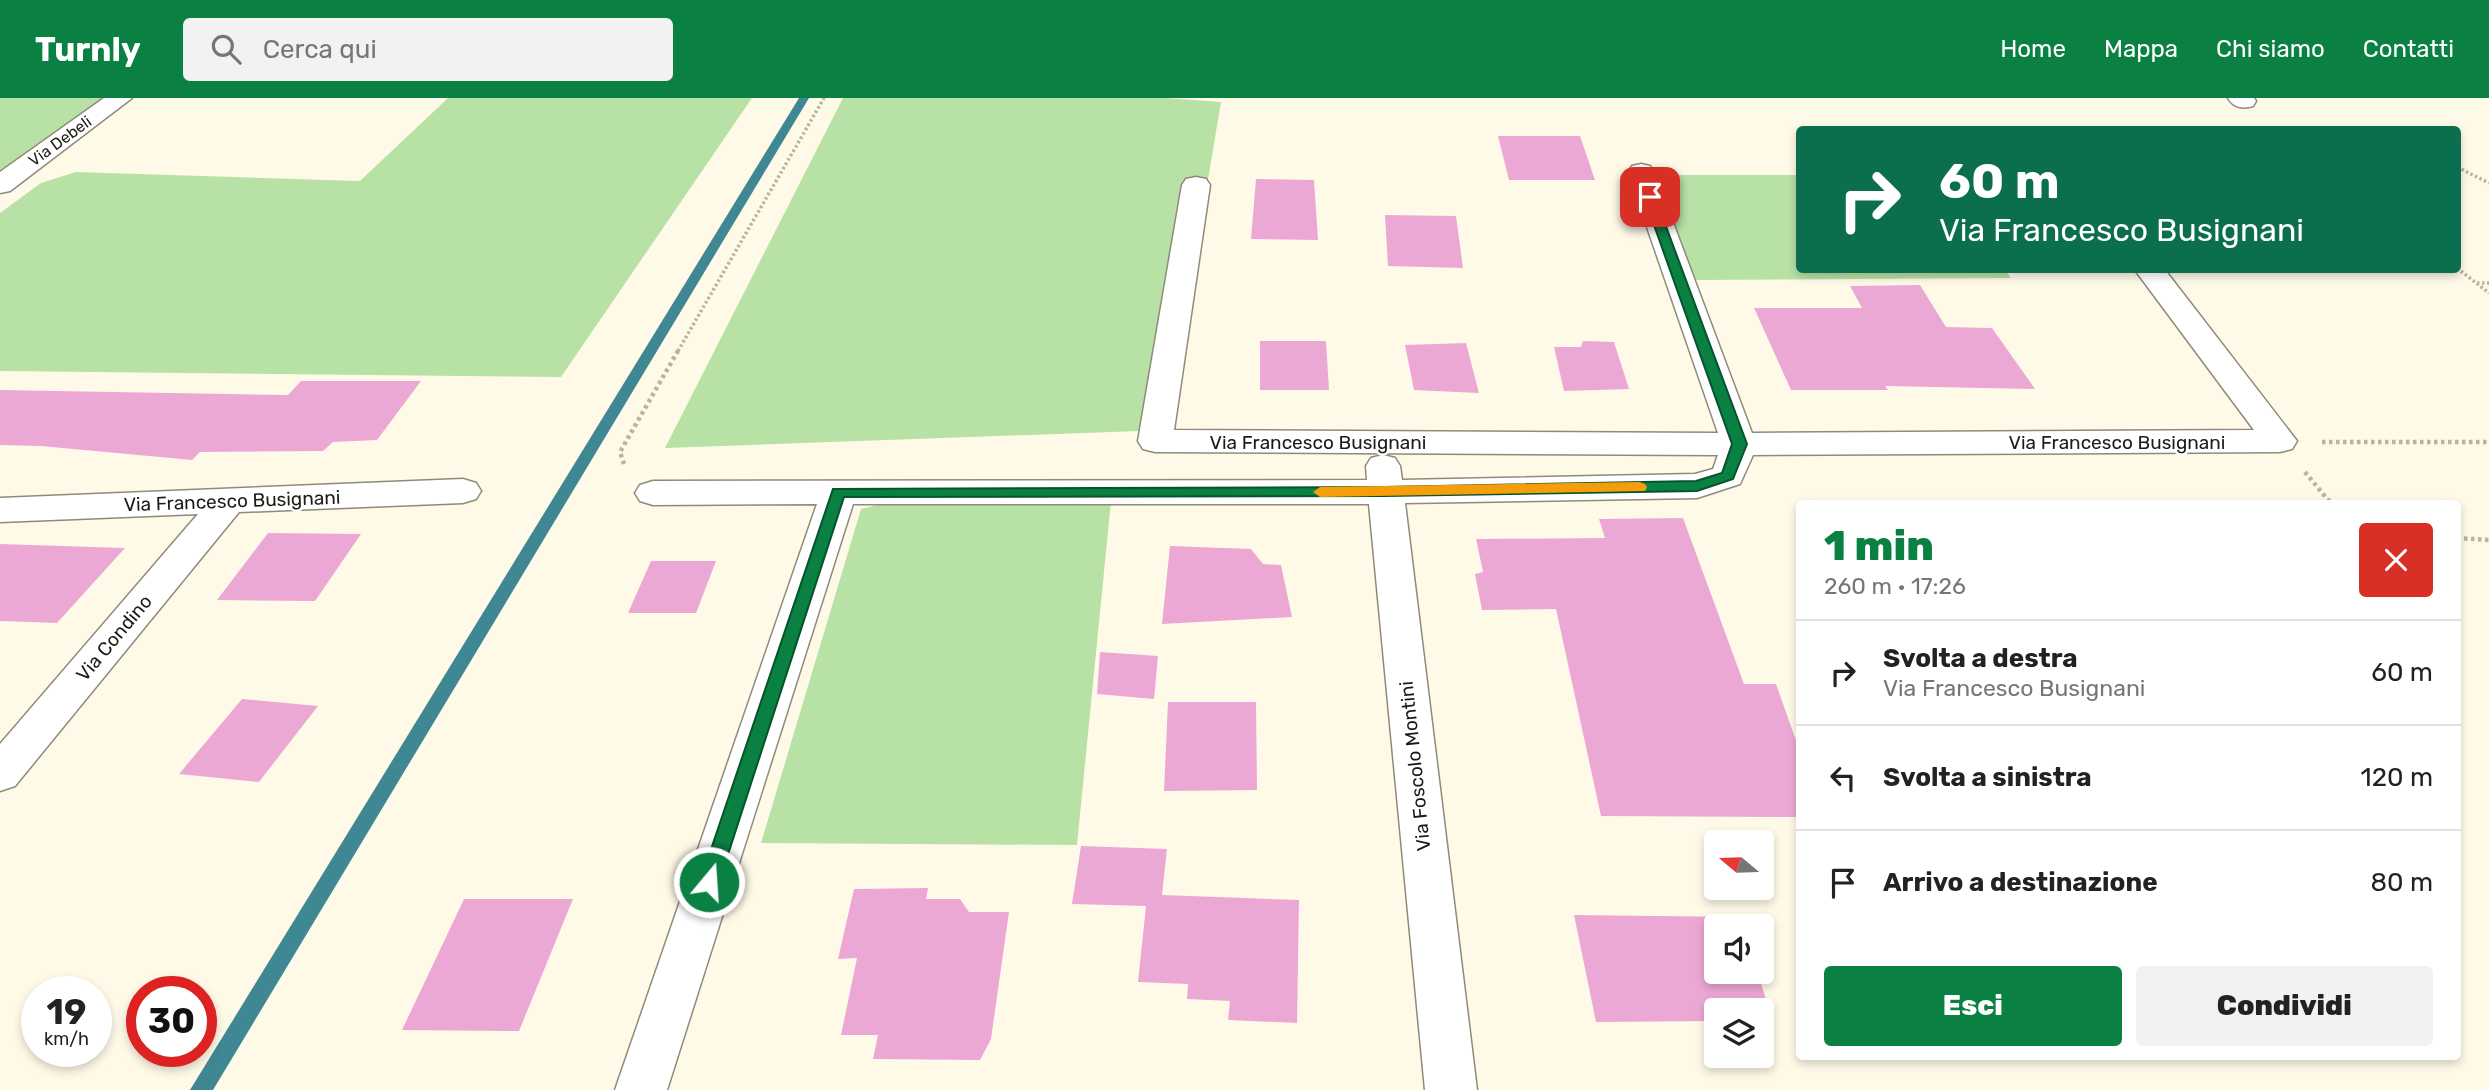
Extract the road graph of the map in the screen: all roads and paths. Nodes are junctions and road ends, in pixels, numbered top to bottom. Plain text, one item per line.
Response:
1 (120, 98) edge
2 (824, 98) edge
3 (2461, 169) edge
4 (1641, 172) dead end
5 (2489, 183) edge
6 (0, 184) edge
7 (1195, 185) dead end
8 (2461, 271) edge
9 (2152, 273) edge
10 (2476, 283) junction
11 (2489, 283) edge
12 (2489, 293) edge
13 (1382, 442) junction
14 (2280, 442) junction
15 (2489, 442) edge
16 (1740, 444) junction
17 (463, 491) dead end
18 (1384, 492) junction
19 (653, 493) joint
20 (839, 493) junction
21 (228, 502) junction
22 (0, 510) edge
23 (2461, 538) edge
24 (2489, 540) edge
25 (0, 774) edge
26 (641, 1090) edge
27 (1451, 1090) edge

1 - 6 street, Via Debeli
2 - 19 path
3 - 5 path
4 - 16 street
7 - 13 street, Via Francesco Busignani
8 - 10 path
9 - 14 street
10 - 11 path
10 - 12 path
13 - 16 street, Via Francesco Busignani
13 - 18 street, Via Foscolo Montini
14 - 15 path
14 - 16 street, Via Francesco Busignani
16 - 18 street
17 - 21 street, Via Francesco Busignani
18 - 20 street
18 - 27 street, Via Foscolo Montini
19 - 20 street
20 - 26 street
21 - 22 street, Via Francesco Busignani
21 - 25 street, Via Condino
23 - 24 path

